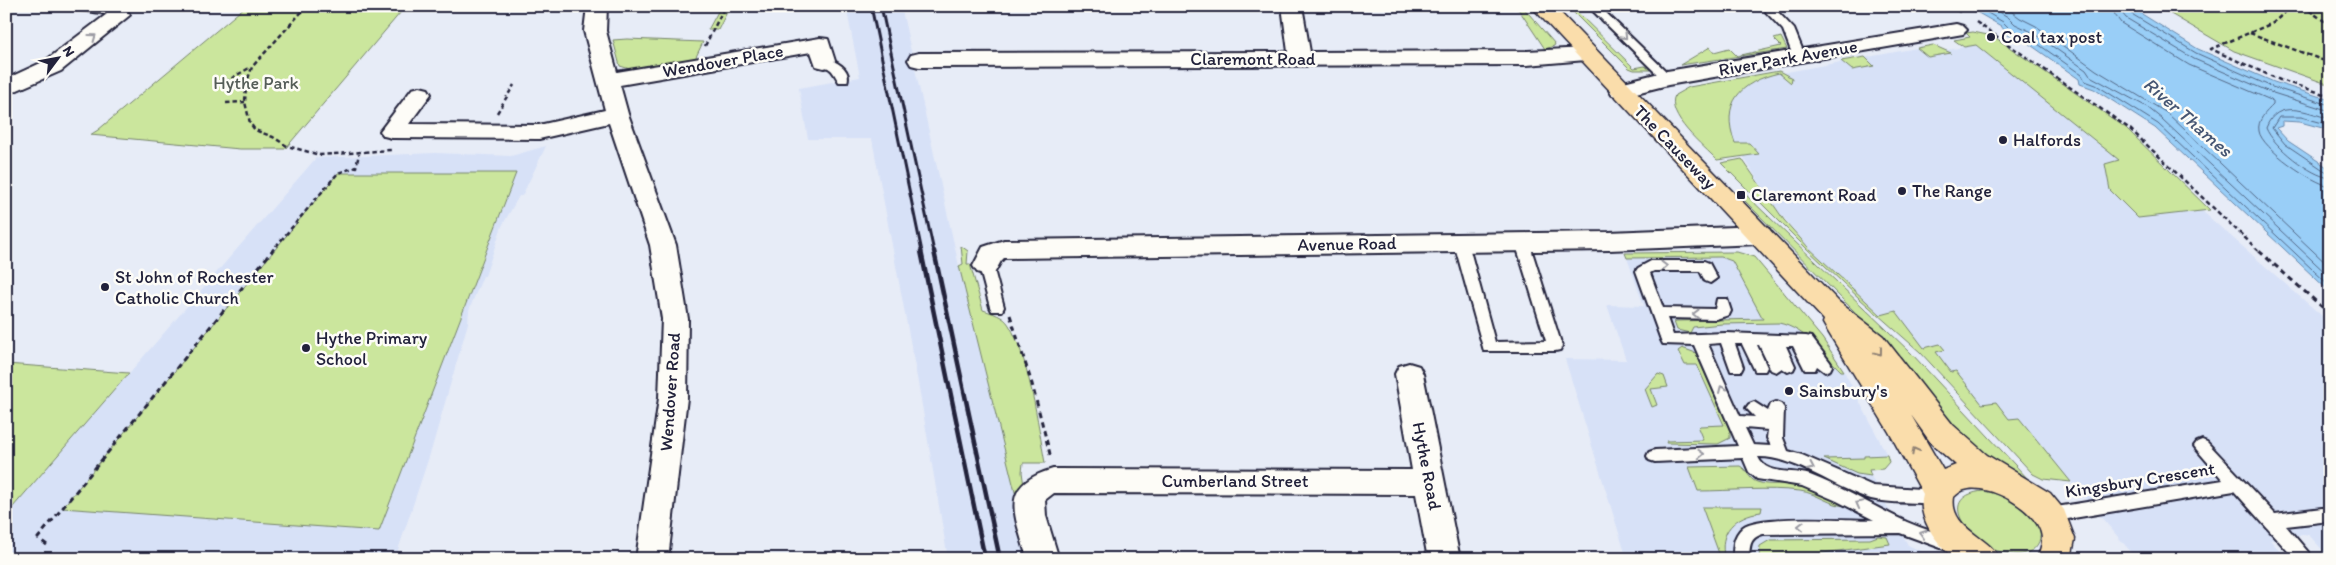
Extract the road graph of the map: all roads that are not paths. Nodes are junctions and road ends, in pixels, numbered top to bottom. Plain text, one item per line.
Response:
1 (87, 6) edge
2 (597, 6) edge
3 (1292, 6) edge
4 (1542, 6) edge
5 (1593, 6) edge
6 (1773, 6) edge
7 (1956, 30) dead end
8 (1586, 54) junction
9 (1799, 56) junction
10 (1300, 59) junction
11 (919, 60) dead end
12 (824, 61) joint
13 (1661, 72) junction
14 (609, 80) junction
15 (843, 80) dead end
16 (6, 88) edge
17 (1620, 90) junction
18 (420, 94) dead end
19 (617, 114) junction
20 (491, 131) joint
21 (1760, 235) junction
22 (1522, 242) junction
23 (1461, 243) junction
24 (986, 266) joint
25 (1710, 278) dead end
26 (1722, 303) dead end
27 (997, 307) road end
28 (1829, 309) junction
29 (1658, 313) junction
30 (1737, 339) junction
31 (1699, 340) junction
32 (1770, 340) junction
33 (1782, 366) dead end
34 (1817, 366) dead end
35 (1736, 367) dead end
36 (1756, 367) dead end
37 (1409, 374) dead end
38 (1736, 422) junction
39 (2202, 446) dead end
40 (1748, 452) junction
41 (1782, 455) junction
42 (1655, 456) dead end
43 (2002, 481) junction
44 (1430, 482) junction
45 (2237, 484) junction
46 (1938, 495) junction
47 (2330, 514) edge
48 (2050, 515) junction
49 (2272, 521) junction
50 (1902, 527) junction
51 (2061, 555) edge
52 (1979, 557) edge
53 (652, 559) edge
54 (1043, 559) edge
55 (1444, 559) edge
56 (1742, 559) edge
57 (2306, 559) edge

16 -> 1 street
2 - 14 street, Wendover Road
3 - 10 street
4 - 8 main road, The Causeway
5 -> 13 lane
6 - 9 lane
7 - 9 street, River Park Avenue
8 - 10 street, Claremont Road
8 - 17 main road, The Causeway
9 - 13 street, River Park Avenue
10 - 11 street, Claremont Road
12 - 14 street, Wendover Place
12 - 15 lane
13 - 17 street, River Park Avenue
14 - 19 street, Wendover Road
17 - 21 main road, The Causeway
18 - 20 street
19 - 20 street
19 - 53 street, Wendover Road
21 - 22 street, Avenue Road
21 - 28 main road, The Causeway
22 - 23 street, Avenue Road
22 - 23 lane
23 - 24 street, Avenue Road
24 - 27 lane, Avenue Road
29 -> 25 lane
26 -> 29 lane
28 -> 43 main road, The Causeway
46 -> 28 main road, The Causeway
29 - 31 lane
30 - 31 lane
30 - 32 lane
30 - 35 lane
30 - 36 lane
38 -> 31 lane
32 - 33 lane
32 - 34 lane
37 - 44 street, Hythe Road
38 - 40 lane
38 - 41 lane
39 - 45 lane, Kingsbury Crescent
40 - 41 lane
42 -> 40 lane
50 -> 40 lane
41 -> 46 lane
43 - 46 main road
43 - 48 main road
44 - 54 street, Cumberland Street
44 - 55 street, Hythe Road
45 - 48 lane, Kingsbury Crescent
45 - 49 lane, Kingsbury Crescent
46 - 52 main road, The Causeway
47 - 49 lane
48 - 51 main road
49 - 57 lane, Kingsbury Crescent
52 -> 50 lane
50 -> 56 lane

